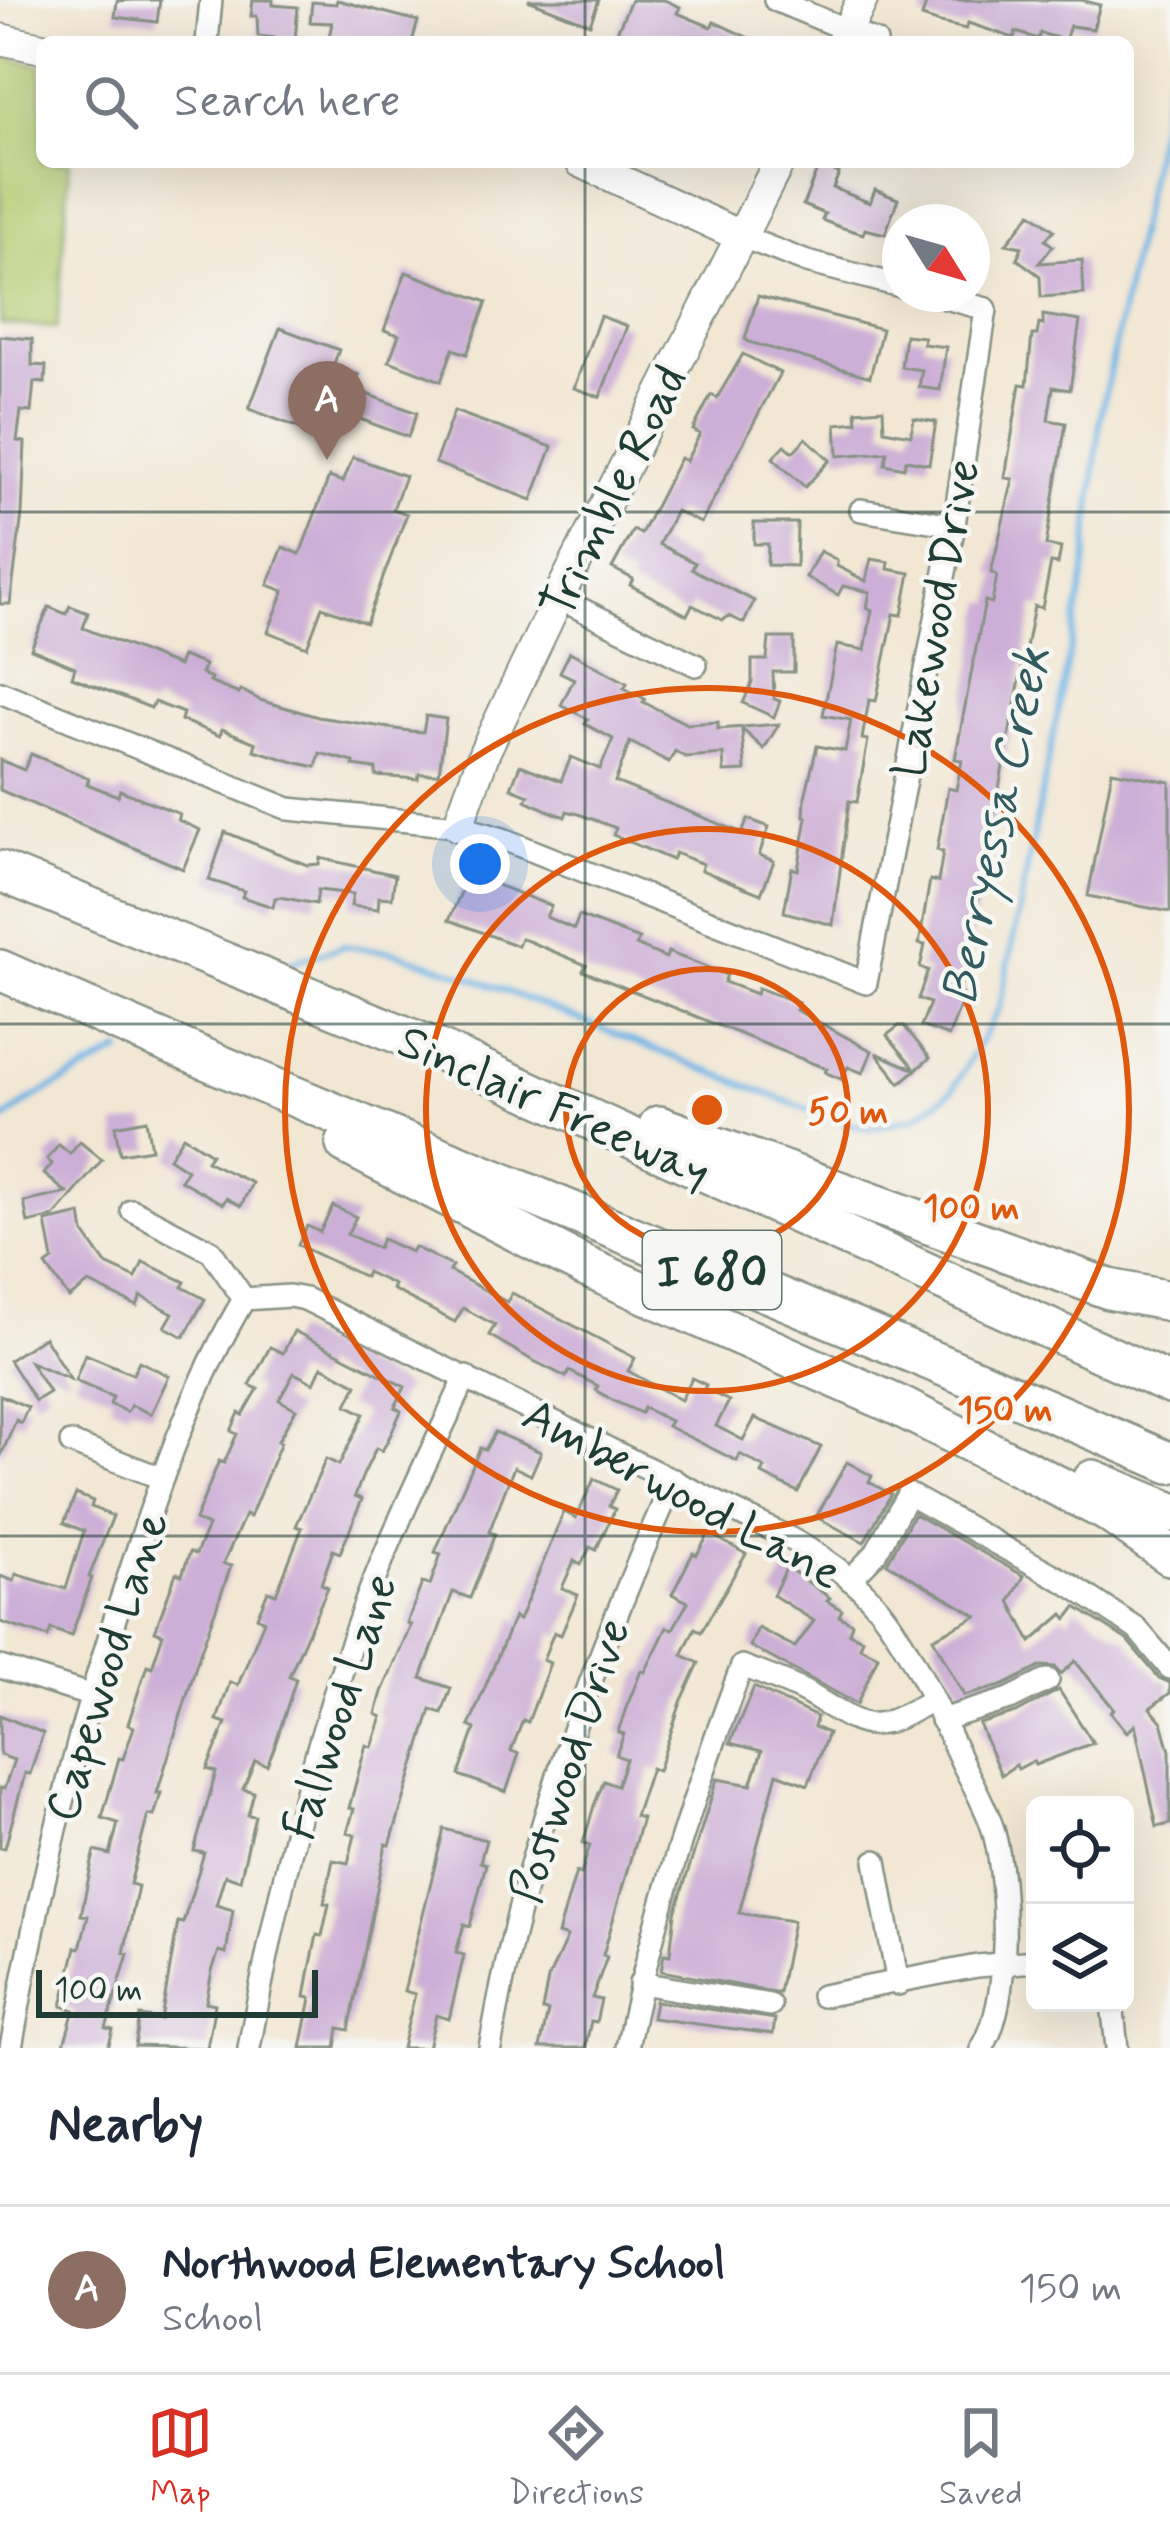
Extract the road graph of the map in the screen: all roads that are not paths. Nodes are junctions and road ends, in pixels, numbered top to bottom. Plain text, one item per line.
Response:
1 (211, 0) edge
2 (775, 0) edge
3 (862, 0) edge
4 (208, 36) edge
5 (851, 36) edge
6 (855, 36) edge
7 (0, 39) edge
8 (36, 47) edge
9 (594, 168) edge
10 (776, 168) edge
11 (740, 236) junction
12 (882, 281) edge
13 (986, 312) edge
14 (861, 510) dead end
15 (954, 525) junction
16 (558, 598) junction
17 (696, 665) dead end
18 (0, 692) edge
19 (458, 826) junction
20 (0, 871) edge
21 (0, 970) edge
22 (439, 1050) junction
23 (252, 1081) junction
24 (132, 1210) dead end
25 (944, 1230) junction
26 (244, 1299) junction
27 (1170, 1301) edge
28 (1170, 1330) edge
29 (466, 1378) junction
30 (1170, 1384) edge
31 (897, 1405) junction
32 (71, 1443) dead end
33 (1170, 1462) edge
34 (161, 1478) junction
35 (674, 1480) junction
36 (1170, 1512) edge
37 (1170, 1555) edge
38 (850, 1580) junction
39 (0, 1667) edge
40 (1170, 1668) edge
41 (1048, 1680) dead end
42 (89, 1695) junction
43 (936, 1710) junction
44 (876, 1861) dead end
45 (1026, 1962) edge
46 (1001, 1965) junction
47 (640, 1983) junction
48 (898, 1984) junction
49 (822, 1996) dead end
50 (770, 2006) dead end
51 (1113, 2012) edge
52 (11, 2048) edge
53 (249, 2048) edge
54 (490, 2048) edge
55 (627, 2048) edge
56 (982, 2048) edge
57 (1118, 2048) edge

1 - 4 street
2 - 5 street
3 - 6 street
7 - 8 street
9 - 11 street
10 - 11 street, Trimble Road
11 - 12 street
11 - 16 street, Trimble Road
13 - 15 street, Lakewood Drive
14 - 15 street
15 - 19 street, Lakewood Drive
16 - 17 street
16 - 19 street, Trimble Road
18 - 19 street
20 - 22 highway, Sinclair Freeway / I 680
21 - 23 highway, Sinclair Freeway / I 680
22 - 25 highway
22 - 30 highway, Sinclair Freeway / I 680
23 - 31 highway
23 - 33 highway, Sinclair Freeway / I 680
24 - 26 street
25 - 27 highway
25 - 28 highway
26 - 29 street, Amberwood Lane
26 - 34 street, Capewood Lane
29 - 35 street, Amberwood Lane
29 - 53 street, Fallwood Lane
31 - 36 highway
31 - 37 highway
32 - 34 street
34 - 42 street, Capewood Lane
35 - 38 street, Amberwood Lane
35 - 54 street, Postwood Drive
38 - 40 street
38 - 43 street, Amberwood Lane
39 - 42 street
41 - 43 street
42 - 52 street, Capewood Lane
43 - 46 street, Amberwood Lane
43 - 47 street
44 - 48 street
45 - 46 street
46 - 48 street
46 - 56 street, Amberwood Lane
47 - 50 street
47 - 55 street
48 - 49 street
51 - 57 street

